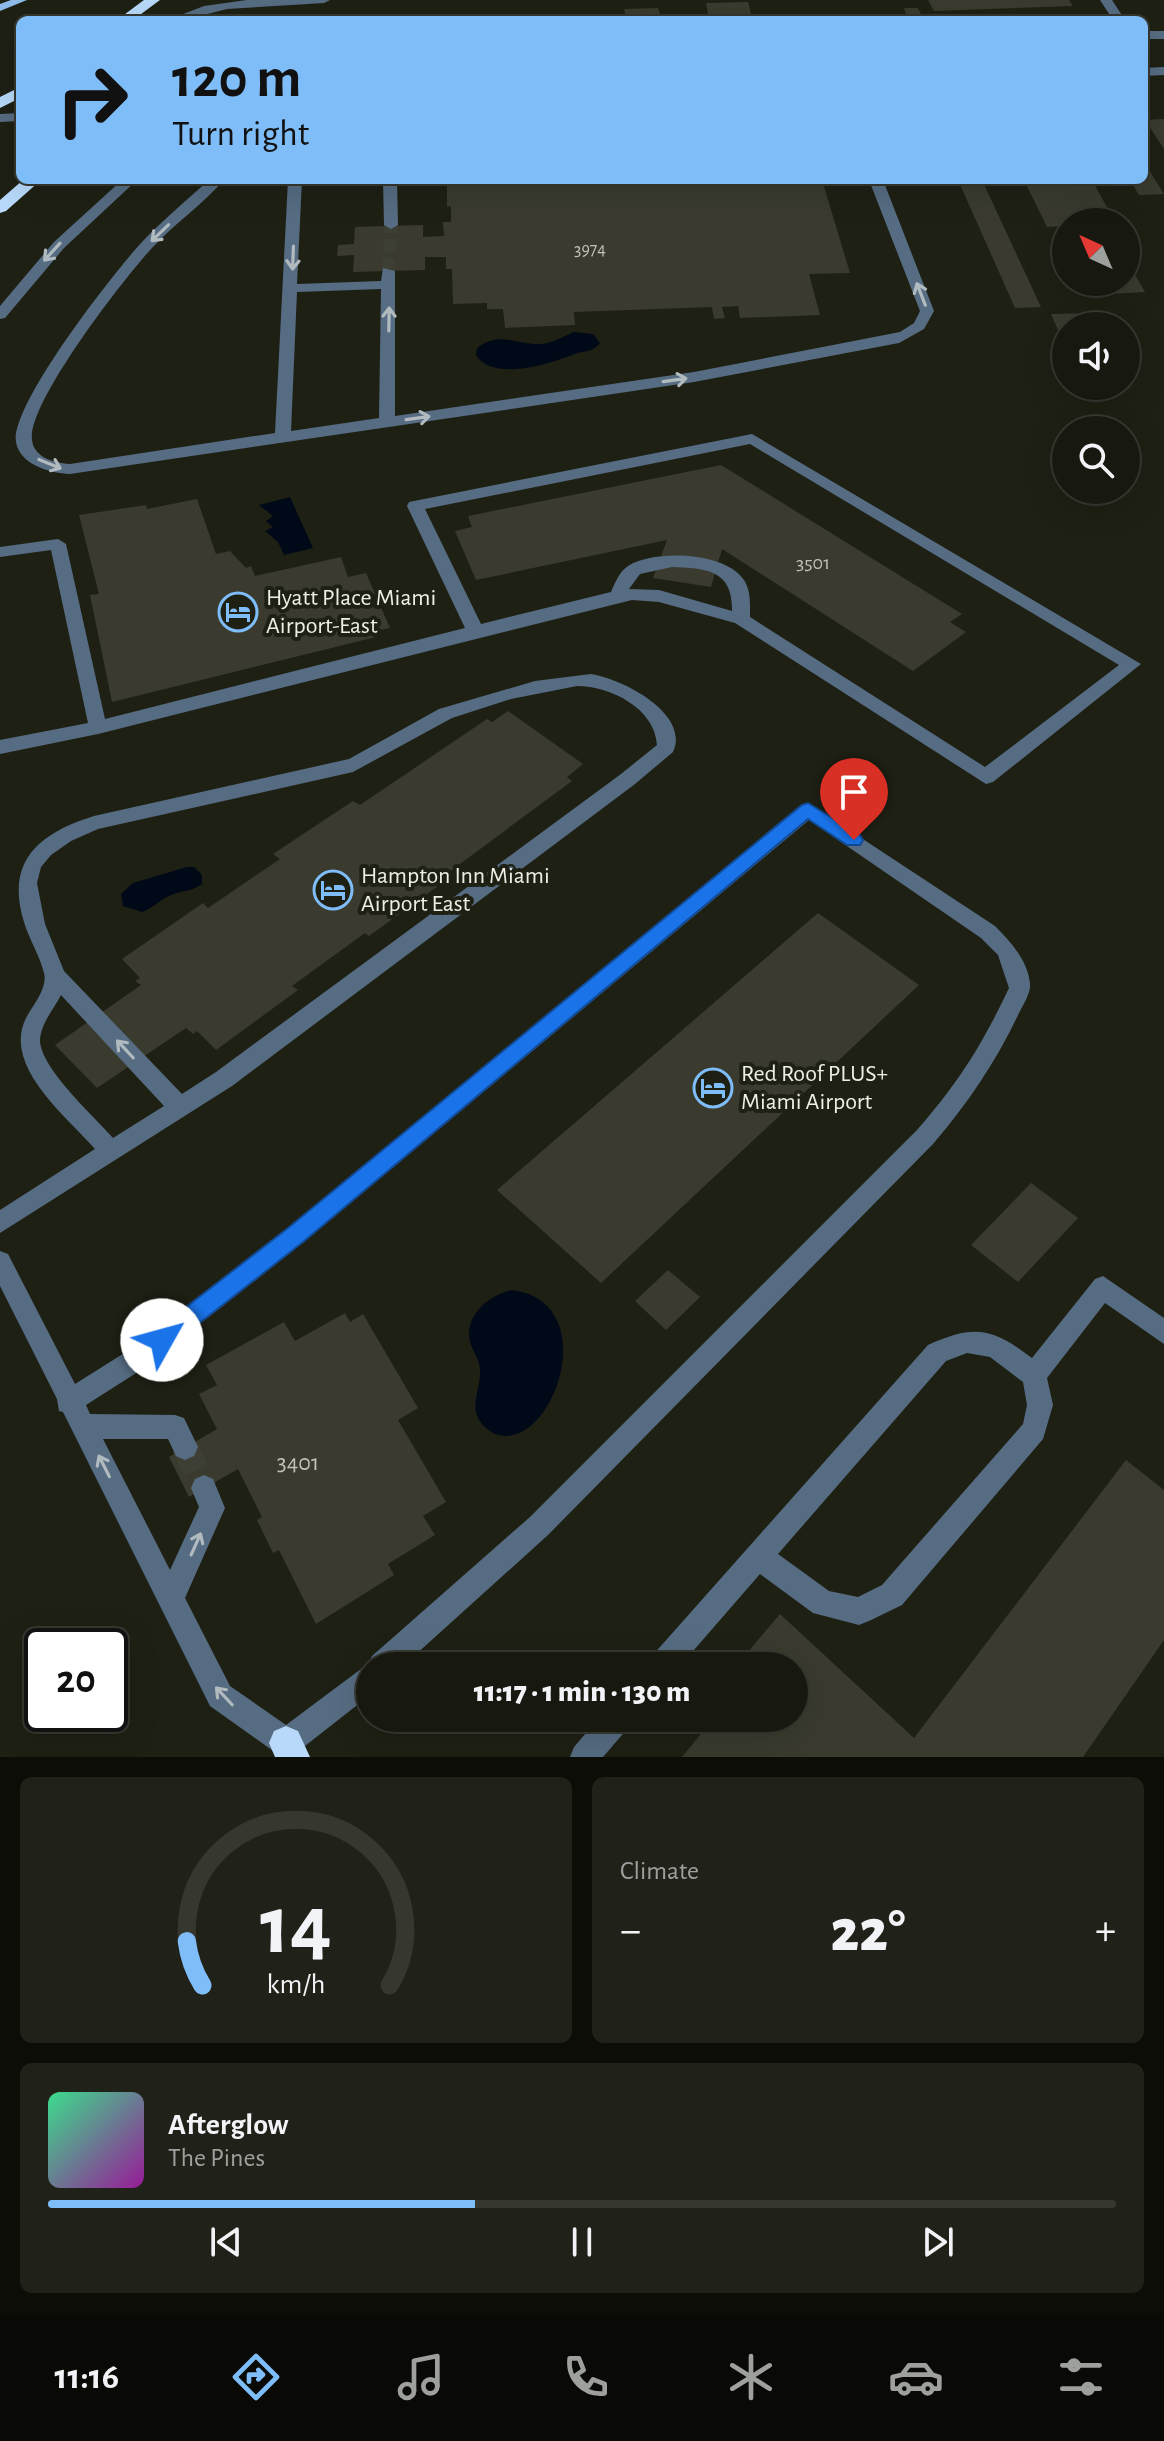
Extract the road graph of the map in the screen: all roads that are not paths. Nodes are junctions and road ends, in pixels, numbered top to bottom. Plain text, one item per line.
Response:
1 (21, 0) edge
2 (153, 0) edge
3 (324, 0) edge
4 (0, 8) edge
5 (130, 16) edge
6 (182, 16) edge
7 (28, 184) edge
8 (126, 184) edge
9 (213, 184) edge
10 (295, 184) edge
11 (390, 184) edge
12 (878, 184) edge
13 (0, 208) edge
14 (391, 225) tunnel mouth
15 (292, 288) junction
16 (0, 315) edge
17 (387, 422) junction
18 (283, 437) junction
19 (0, 552) edge
20 (617, 596) junction
21 (741, 619) junction
22 (476, 632) junction
23 (98, 727) junction
24 (0, 747) edge
25 (56, 976) junction
26 (179, 1106) junction
27 (110, 1150) junction
28 (0, 1223) edge
29 (0, 1262) edge
30 (1164, 1333) edge
31 (1034, 1375) junction
32 (68, 1402) junction
33 (84, 1426) junction
34 (185, 1447) tunnel mouth
35 (204, 1488) tunnel mouth
36 (757, 1556) junction
37 (171, 1598) junction
38 (398, 1652) edge
39 (674, 1652) edge
40 (356, 1690) edge
41 (606, 1732) edge
42 (289, 1750) edge
43 (584, 1757) edge

1 - 4 main road
2 - 5 highway
3 - 6 street
7 - 13 highway
8 -> 16 street
9 -> 18 street
10 -> 15 street
11 - 14 street
17 -> 12 street
17 -> 15 street
15 - 18 street
17 - 18 street
19 - 23 street
20 - 21 street
20 - 21 street
20 - 22 street
21 - 22 street
22 - 23 street
23 - 24 street
26 -> 25 street
25 - 26 street
25 - 27 street
26 - 27 street
27 - 28 street
29 - 32 street
30 - 31 street
31 - 36 street
31 - 36 street
32 - 33 street
32 - 38 street
33 - 34 street
37 -> 33 street
37 -> 35 street
36 - 39 street
42 -> 37 street
40 - 42 street
41 - 43 street

